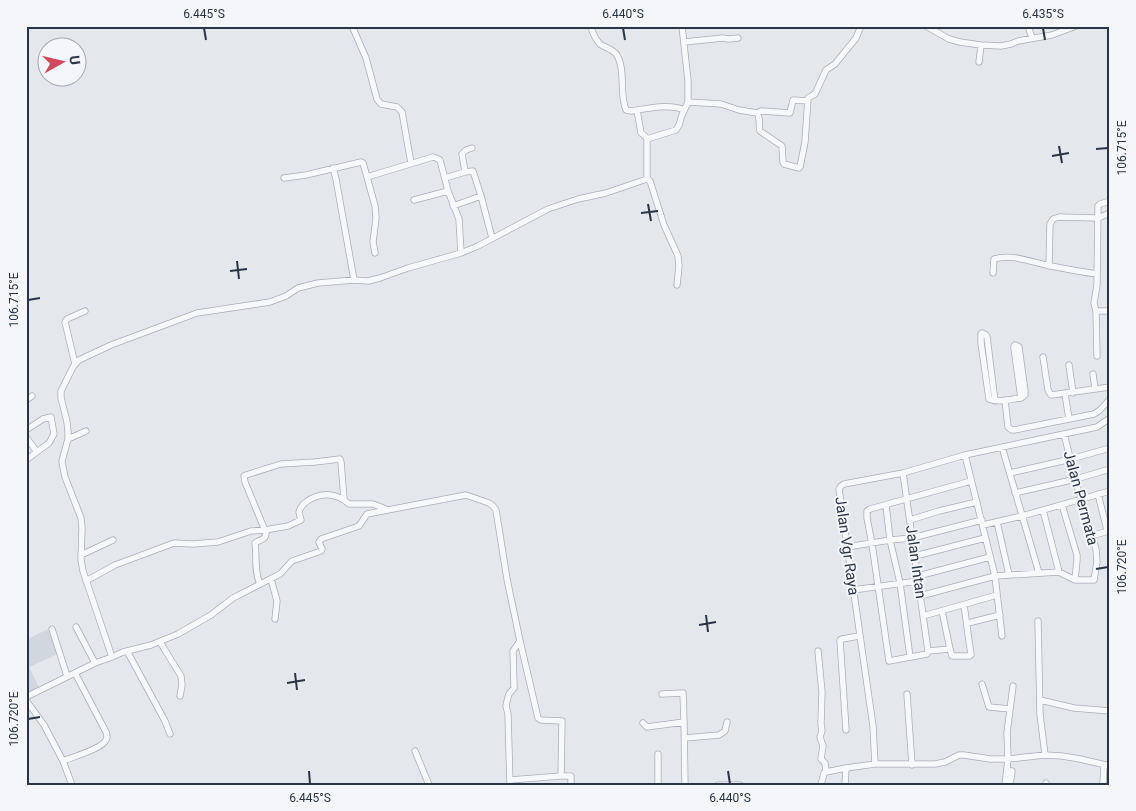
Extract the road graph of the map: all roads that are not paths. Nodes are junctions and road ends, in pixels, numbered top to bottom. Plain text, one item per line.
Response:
1 (352, 26) edge
2 (591, 26) edge
3 (682, 26) edge
4 (861, 26) edge
5 (926, 26) edge
6 (1028, 26) edge
7 (1076, 26) edge
8 (738, 38) dead end
9 (1032, 38) junction
10 (684, 42) junction
11 (981, 45) junction
12 (979, 62) dead end
13 (808, 101) junction
14 (688, 102) junction
15 (637, 110) junction
16 (684, 110) junction
17 (757, 113) junction
18 (647, 139) junction
19 (472, 148) dead end
20 (411, 163) junction
21 (333, 168) junction
22 (464, 172) junction
23 (367, 177) junction
24 (284, 178) dead end
25 (445, 178) junction
26 (647, 179) junction
27 (448, 191) junction
28 (481, 196) junction
29 (414, 200) dead end
30 (1110, 201) edge
31 (454, 206) junction
32 (1110, 213) edge
33 (1098, 218) junction
34 (492, 238) junction
35 (375, 253) dead end
36 (462, 253) junction
37 (1049, 266) junction
38 (993, 273) dead end
39 (1097, 274) junction
40 (354, 280) junction
41 (677, 285) dead end
42 (85, 311) dead end
43 (1096, 311) junction
44 (1110, 311) edge
45 (1096, 356) dead end
46 (1043, 357) dead end
47 (75, 364) junction
48 (1069, 365) dead end
49 (1093, 374) dead end
50 (1110, 387) edge
51 (1095, 389) junction
52 (1073, 393) junction
53 (1065, 394) junction
54 (32, 396) dead end
55 (1021, 398) junction
56 (1110, 399) edge
57 (26, 400) edge
58 (1005, 400) junction
59 (995, 401) junction
60 (1110, 418) edge
61 (1069, 419) junction
62 (26, 430) edge
63 (86, 431) dead end
64 (1064, 434) junction
65 (26, 437) edge
66 (68, 439) junction
67 (1002, 447) junction
68 (1110, 448) edge
69 (37, 452) junction
70 (964, 455) junction
71 (26, 460) edge
72 (1071, 460) junction
73 (1110, 469) edge
74 (903, 473) junction
75 (1010, 473) junction
76 (1076, 479) junction
77 (971, 481) junction
78 (1110, 491) edge
79 (1016, 493) junction
80 (1098, 494) junction
81 (344, 499) junction
82 (906, 499) junction
83 (1081, 499) junction
84 (977, 502) junction
85 (1062, 504) junction
86 (886, 505) junction
87 (387, 510) junction
88 (1043, 510) junction
89 (1022, 516) junction
90 (910, 520) junction
91 (996, 522) junction
92 (982, 523) junction
93 (265, 530) junction
94 (1092, 536) junction
95 (912, 538) junction
96 (985, 538) junction
97 (112, 540) dead end
98 (890, 540) junction
99 (872, 544) junction
100 (847, 547) junction
101 (81, 555) junction
102 (915, 556) junction
103 (990, 557) junction
104 (1059, 572) junction
105 (1039, 573) junction
106 (1008, 575) junction
107 (994, 576) junction
108 (918, 578) junction
109 (271, 579) junction
110 (1074, 580) junction
111 (86, 581) junction
112 (900, 583) junction
113 (260, 584) junction
114 (878, 586) junction
115 (853, 590) junction
116 (997, 595) junction
117 (920, 596) junction
118 (964, 605) junction
119 (942, 611) junction
120 (1000, 615) junction
121 (923, 616) junction
122 (275, 619) dead end
123 (1038, 621) dead end
124 (968, 623) junction
125 (76, 628) dead end
126 (52, 629) dead end
127 (859, 636) junction
128 (1002, 636) dead end
129 (520, 641) junction
130 (160, 642) junction
131 (950, 649) junction
132 (127, 651) junction
133 (818, 651) dead end
134 (928, 651) junction
135 (112, 657) junction
136 (910, 657) junction
137 (95, 663) junction
138 (75, 672) junction
139 (67, 676) junction
140 (982, 684) dead end
141 (1013, 686) dead end
142 (662, 694) dead end
143 (907, 694) dead end
144 (180, 696) dead end
145 (26, 698) edge
146 (1040, 700) junction
147 (1010, 709) junction
148 (1110, 711) edge
149 (684, 722) junction
150 (727, 722) dead end
151 (643, 723) dead end
152 (846, 730) dead end
153 (170, 734) dead end
154 (685, 738) junction
155 (415, 751) dead end
156 (658, 754) dead end
157 (1045, 755) junction
158 (1008, 760) junction
159 (63, 761) junction
160 (875, 764) junction
161 (912, 765) junction
162 (1107, 765) edge
163 (846, 768) junction
164 (1007, 770) junction
165 (826, 772) junction
166 (561, 776) junction
167 (510, 782) edge
168 (1103, 784) edge
169 (72, 785) edge
170 (429, 785) edge
171 (571, 785) edge
172 (658, 785) edge
173 (685, 785) edge
174 (718, 785) edge
175 (740, 785) edge
176 (822, 785) edge
177 (845, 785) edge
178 (1005, 785) edge
179 (1010, 785) edge

1 - 20 street
2 - 15 street
3 - 10 street
4 - 13 street
5 - 11 street
6 - 9 street
7 - 9 street
8 - 10 street
9 - 11 street
10 - 14 street
11 - 12 street
13 - 17 street
13 - 17 street
14 - 16 street
14 - 17 street
15 - 16 street
15 - 18 street
16 - 18 street
18 - 26 street
19 - 22 street
20 - 23 street
20 - 25 street
21 - 23 street
21 - 24 street
21 - 40 street
22 - 25 street
22 - 28 street
23 - 35 street
25 - 27 street
26 - 34 street
26 - 41 street
27 - 29 street
27 - 31 street
28 - 31 street
28 - 34 street
30 - 33 street
31 - 36 street
32 - 33 street
33 - 37 street
33 - 39 street
34 - 36 street
36 - 40 street
37 - 38 street
37 - 39 street
39 - 43 street
40 - 47 street
42 - 47 street
43 - 44 street
43 - 45 street
46 - 53 street
47 - 66 street
48 - 52 street
49 - 51 street
50 - 51 street
51 - 52 street
52 - 53 street
53 - 61 street
54 - 57 street
55 - 55 street
55 - 58 street
56 - 61 street
58 - 59 street
58 - 61 street
59 - 59 street
60 - 64 street, Jalan Vgr Raya
62 - 69 street
63 - 66 street
64 - 67 street, Jalan Vgr Raya
64 - 72 street, Jalan Permata
65 - 69 street
66 - 101 street
67 - 70 street, Jalan Vgr Raya
67 - 75 street
68 - 72 street
69 - 71 street
70 - 74 street, Jalan Vgr Raya
70 - 77 street
72 - 75 street
72 - 76 street, Jalan Permata
73 - 76 street
74 - 82 street, Jalan Intan
74 - 100 street, Jalan Vgr Raya
75 - 79 street
76 - 79 street
76 - 83 street, Jalan Permata
77 - 82 street
77 - 84 street
78 - 80 street
79 - 89 street
80 - 83 street
80 - 94 street
81 - 87 street
81 - 93 street
81 - 93 street
82 - 86 street
82 - 90 street, Jalan Intan
83 - 85 street
83 - 94 street, Jalan Permata
84 - 90 street
84 - 92 street
85 - 88 street
85 - 110 street
86 - 98 street
86 - 99 street
87 - 109 street
87 - 129 street
88 - 89 street
88 - 104 street
89 - 91 street
89 - 105 street
90 - 95 street, Jalan Intan
91 - 92 street
91 - 106 street
92 - 95 street
92 - 96 street
93 - 111 street
93 - 113 street
94 - 110 street, Jalan Permata
95 - 98 street
95 - 102 street, Jalan Intan
96 - 102 street
96 - 103 street
97 - 101 street
98 - 99 street
98 - 112 street
99 - 100 street
99 - 114 street
100 - 115 street, Jalan Vgr Raya
101 - 111 street
102 - 108 street, Jalan Intan
103 - 107 street
103 - 108 street
104 - 105 street
104 - 110 street
105 - 106 street
106 - 107 street
107 - 116 street
107 - 117 street
108 - 112 street
108 - 117 street, Jalan Intan
109 - 113 street
109 - 122 street
111 - 135 street
112 - 114 street
112 - 136 street
113 - 130 street
114 - 115 street
114 - 136 street
115 - 127 street, Jalan Vgr Raya
116 - 118 street
116 - 120 street
117 - 121 street, Jalan Intan
118 - 119 street
118 - 124 street
119 - 121 street
119 - 131 street
120 - 124 street
120 - 128 street
121 - 134 street, Jalan Intan
123 - 146 street
124 - 131 street
125 - 137 street
126 - 139 street
127 - 152 street
127 - 160 street, Jalan Vgr Raya
129 - 166 street
129 - 167 street
130 - 132 street
130 - 144 street
131 - 134 street
132 - 135 street
132 - 153 street
133 - 165 street
134 - 136 street
135 - 137 street
137 - 138 street
138 - 139 street
138 - 159 street
139 - 145 street
140 - 147 street
141 - 147 street
142 - 149 street
143 - 161 street
145 - 159 street
146 - 148 street
146 - 157 street
147 - 158 street
149 - 151 street
149 - 154 street
150 - 154 street
154 - 173 street
155 - 170 street
156 - 172 street
157 - 158 street
157 - 162 street
158 - 161 street
158 - 164 street
159 - 169 street
160 - 161 street
160 - 163 street
162 - 168 street
163 - 165 street
163 - 177 street
164 - 178 street
164 - 179 street
165 - 176 street
166 - 167 street
166 - 171 street
174 - 175 street

